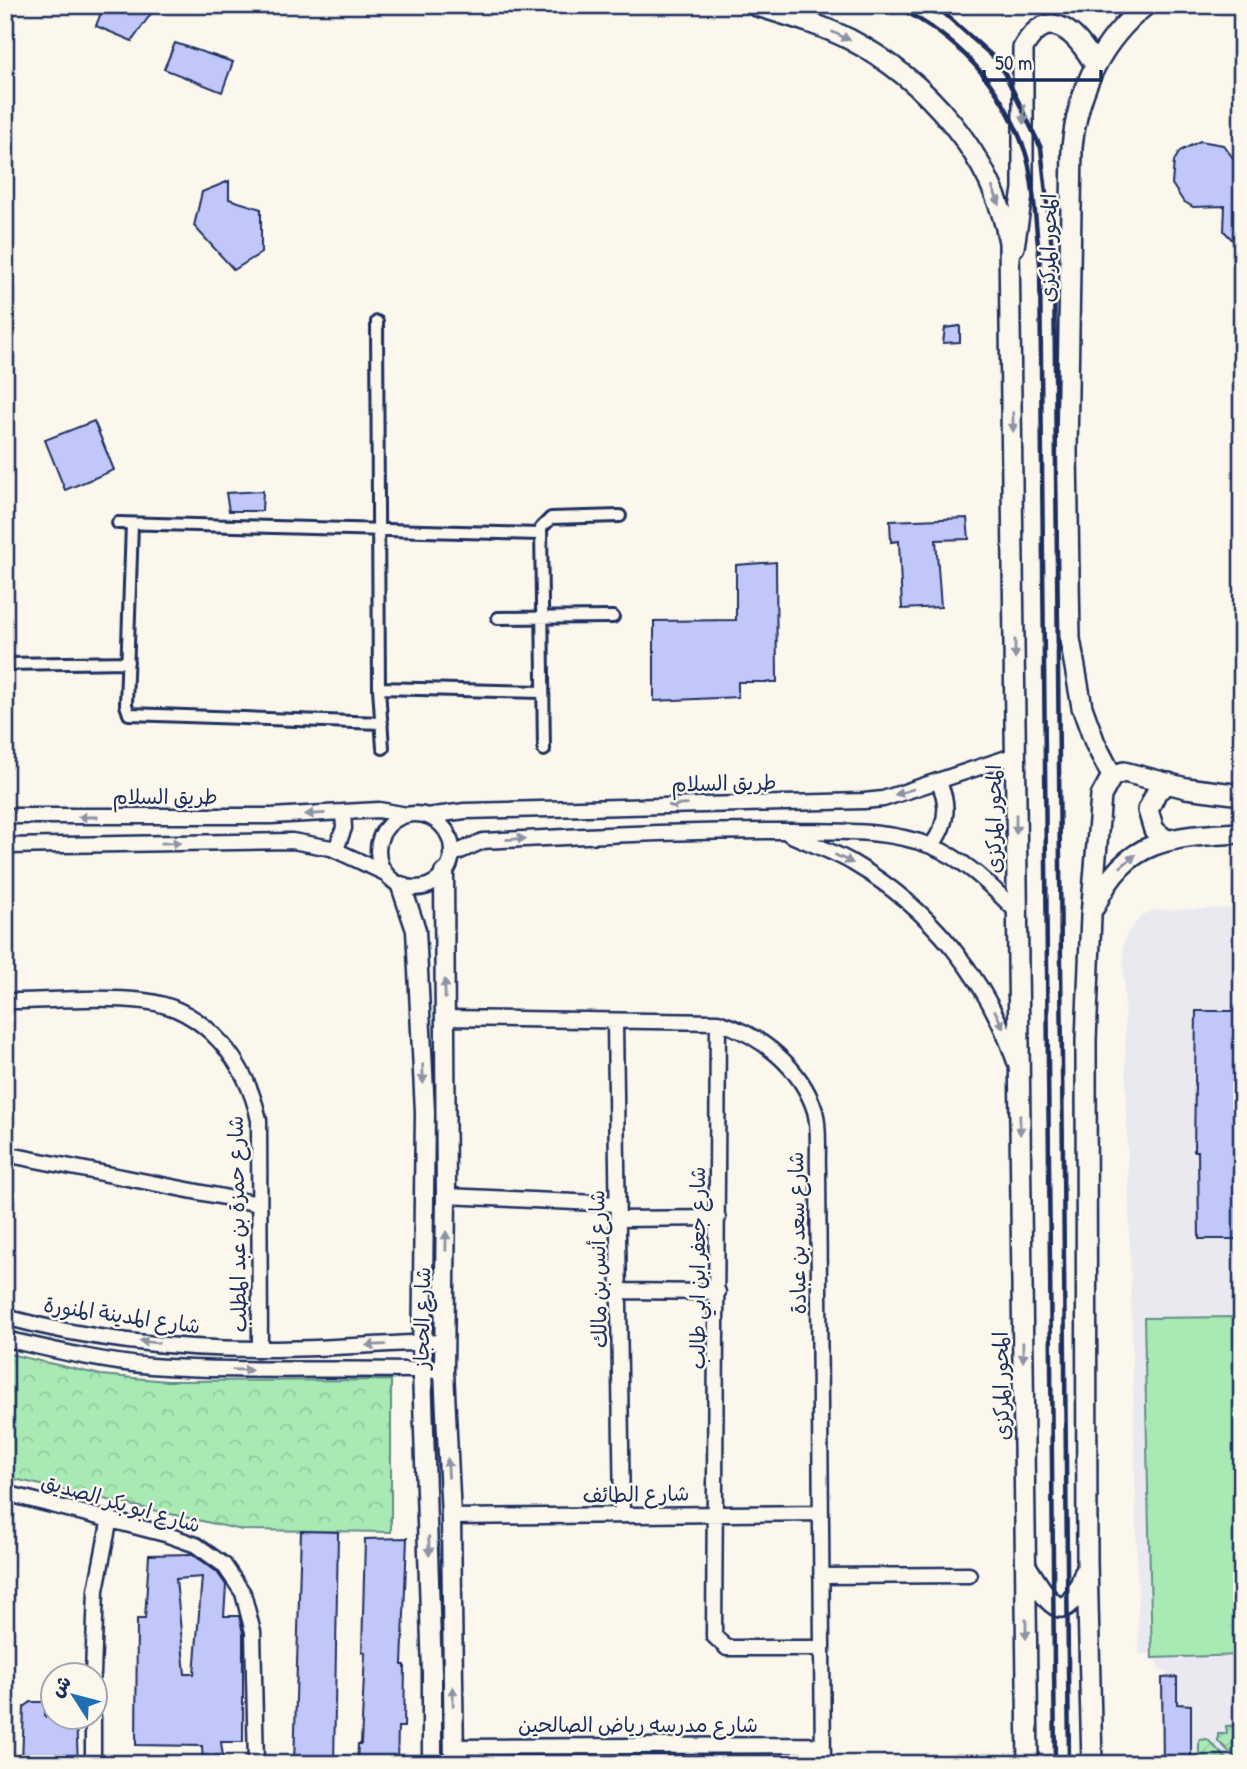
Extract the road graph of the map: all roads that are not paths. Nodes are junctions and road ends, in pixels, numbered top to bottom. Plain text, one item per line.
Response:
1 (754, 5) edge
2 (1146, 5) edge
3 (1095, 65) junction
4 (1011, 261) junction
5 (377, 322) dead end
6 (620, 516) dead end
7 (118, 523) dead end
8 (132, 524) junction
9 (380, 532) junction
10 (541, 534) junction
11 (541, 617) junction
12 (613, 617) dead end
13 (498, 618) dead end
14 (128, 662) junction
15 (5, 664) edge
16 (379, 688) junction
17 (542, 692) junction
18 (382, 723) junction
19 (383, 748) dead end
20 (544, 750) dead end
21 (1016, 755) junction
22 (1112, 776) junction
23 (938, 781) junction
24 (1169, 783) junction
25 (1242, 795) edge
26 (343, 812) junction
27 (407, 815) junction
28 (5, 816) edge
29 (427, 816) junction
30 (781, 831) junction
31 (1242, 833) edge
32 (1165, 839) junction
33 (5, 846) edge
34 (931, 846) junction
35 (336, 849) junction
36 (451, 855) junction
37 (384, 873) junction
38 (444, 873) junction
39 (401, 886) junction
40 (1015, 910) junction
41 (1091, 916) junction
42 (5, 1001) edge
43 (445, 1018) junction
44 (718, 1022) junction
45 (615, 1023) junction
46 (1020, 1077) junction
47 (5, 1154) edge
48 (446, 1196) junction
49 (260, 1204) junction
50 (618, 1212) junction
51 (718, 1218) junction
52 (619, 1291) junction
53 (718, 1292) junction
54 (5, 1317) edge
55 (5, 1339) edge
56 (423, 1342) junction
57 (444, 1342) junction
58 (260, 1349) junction
59 (422, 1370) junction
60 (444, 1371) junction
61 (5, 1493) edge
62 (821, 1513) junction
63 (717, 1514) junction
64 (622, 1515) junction
65 (451, 1517) junction
66 (110, 1518) junction
67 (1087, 1562) junction
68 (1026, 1565) junction
69 (969, 1575) dead end
70 (821, 1576) junction
71 (822, 1648) junction
72 (94, 1660) edge
73 (93, 1730) edge
74 (822, 1745) junction
75 (454, 1756) edge
76 (93, 1764) edge
77 (256, 1764) edge
78 (432, 1764) edge
79 (823, 1764) edge
80 (1028, 1764) edge
81 (1092, 1764) edge

1 -> 4 main road, المحور المركزى
2 - 3 main road, المحور المركزى
3 -> 4 main road
3 - 22 main road, المحور المركزى
4 -> 21 main road, المحور المركزى
5 - 9 street
6 - 10 street
7 - 8 street
8 - 9 street
8 - 14 street
9 - 10 street
9 - 16 street
10 - 11 street
11 - 12 street
11 - 13 street
11 - 17 street
14 - 15 street
14 - 18 street
16 - 17 street
16 - 18 street
17 - 20 street
18 - 19 street
21 - 23 street, طريق السلام
21 -> 40 main road, المحور المركزى
22 - 24 main road
22 - 41 main road
23 -> 29 street, طريق السلام
23 - 34 street
24 - 25 main road
24 - 32 main road
26 - 27 street, طريق السلام
26 -> 28 street, طريق السلام
26 - 35 street
27 - 29 street
27 - 37 street
29 - 36 street
30 - 34 street
36 -> 30 street
30 -> 46 street
31 - 32 main road
41 -> 32 main road
33 -> 35 street
34 - 40 street
35 - 37 street
36 - 38 street
37 - 39 street
38 - 39 street
43 -> 38 street, شارع الحجاز
39 -> 56 street, شارع الحجاز
40 - 46 main road, المحور المركزى
41 - 67 main road
42 - 49 street, شارع حمزة بن عبد المطلب
43 - 45 street, شارع سعد بن عبادة
43 - 48 street, شارع الحجاز
44 - 45 street, شارع سعد بن عبادة
44 - 51 street, شارع جعفر ابن ابي طالب
44 - 62 street, شارع سعد بن عبادة
45 - 50 street, شارع أنس بن مالك
46 -> 68 main road, المحور المركزى
47 - 49 street
48 - 50 street
57 -> 48 street, شارع الحجاز
49 - 58 street, شارع حمزة بن عبد المطلب
50 - 51 street
50 - 52 street, شارع أنس بن مالك
51 - 53 street, شارع جعفر ابن ابي طالب
52 - 53 street
52 - 64 street, شارع أنس بن مالك
53 - 63 street, شارع جعفر ابن ابي طالب
58 -> 54 street, شارع المدينة المنورة
55 -> 59 street, شارع المدينة المنورة
56 - 57 street, شارع المدينة المنورة
56 -> 58 street, شارع المدينة المنورة
56 - 59 street, شارع الحجاز
57 - 60 street, شارع الحجاز
59 - 60 street, شارع المدينة المنورة
59 -> 78 street, شارع الحجاز
65 -> 60 street, شارع الحجاز
61 - 66 street, شارع ابو بكر الصديق
62 - 63 street, شارع الطائف
62 - 70 street, شارع سعد بن عبادة
63 - 64 street, شارع الطائف
63 - 71 street, شارع جعفر ابن ابي طالب
64 - 65 street, شارع الطائف
75 -> 65 street, شارع الحجاز
66 - 72 street
66 - 77 street, شارع ابو بكر الصديق
67 - 68 main road
67 - 81 main road
68 -> 80 main road, المحور المركزى
69 - 70 street
70 - 71 street, شارع سعد بن عبادة
71 - 74 street, شارع سعد بن عبادة
73 - 76 street
74 - 75 street, شارع مدرسه رياض الصالحين
74 - 79 street, شارع سعد بن عبادة

